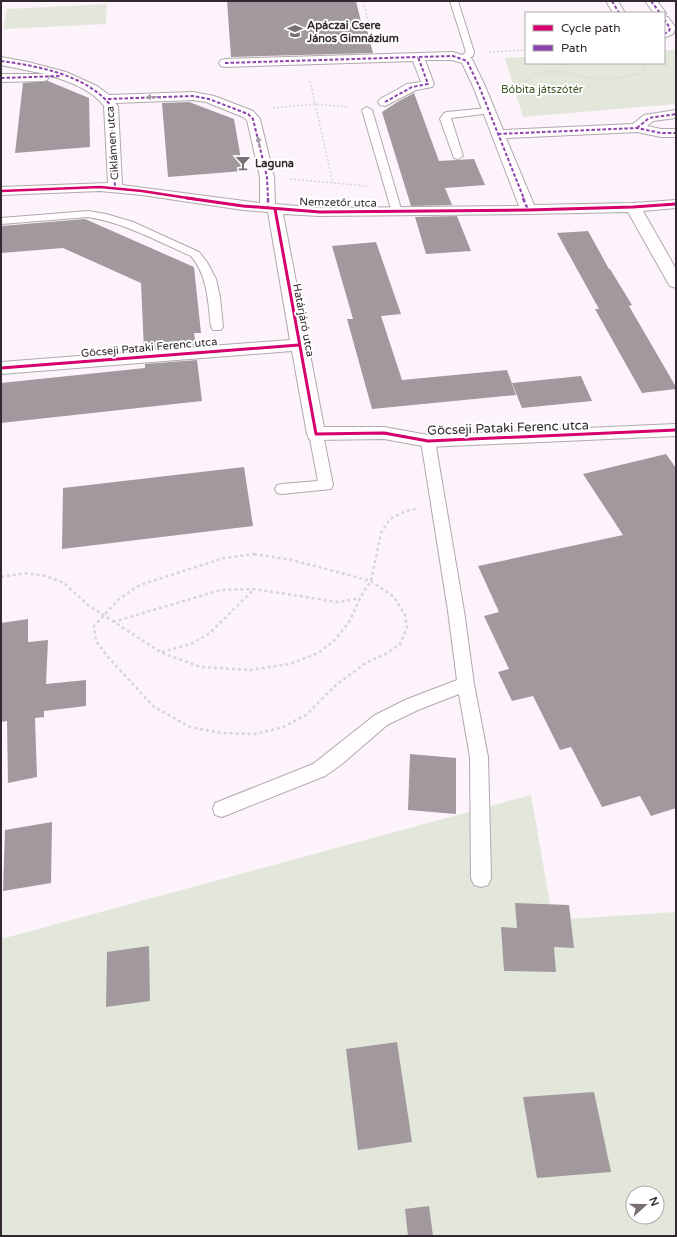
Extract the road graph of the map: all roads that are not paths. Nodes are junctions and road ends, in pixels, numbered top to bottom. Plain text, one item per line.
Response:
1 (454, 1) edge
2 (612, 1) edge
3 (651, 1) edge
4 (618, 12) edge
5 (659, 12) edge
6 (665, 20) edge
7 (665, 33) edge
8 (466, 56) junction
9 (418, 57) junction
10 (1, 61) edge
11 (225, 63) dead end
12 (64, 76) junction
13 (1, 78) edge
14 (108, 99) junction
15 (384, 102) dead end
16 (368, 110) road end
17 (488, 111) junction
18 (676, 114) edge
19 (637, 128) junction
20 (676, 133) edge
21 (498, 134) junction
22 (458, 156) dead end
23 (115, 188) junction
24 (1, 191) edge
25 (676, 204) edge
26 (633, 207) junction
27 (271, 208) junction
28 (528, 210) junction
29 (397, 212) junction
30 (1, 221) edge
31 (676, 283) edge
32 (217, 327) dead end
33 (299, 345) junction
34 (1, 368) edge
35 (676, 430) edge
36 (316, 434) junction
37 (428, 441) junction
38 (282, 488) dead end
39 (466, 684) junction
40 (222, 809) dead end
41 (481, 878) dead end

1 - 8 lane
2 - 4 street
3 - 5 street
6 - 7 street
8 - 9 street
8 - 17 street
9 - 11 street
9 - 15 street
10 - 12 street, Ciklámen utca
12 - 13 street, Ciklámen utca
12 - 14 street, Ciklámen utca
14 - 23 street, Ciklámen utca
27 -> 14 street, Határjáró utca
16 - 29 lane
17 - 21 street
17 - 22 lane
18 - 19 street
19 - 20 street
19 - 21 street
21 - 28 street
23 - 24 street, Nemzetőr utca
23 - 27 street, Nemzetőr utca
25 - 26 street, Nemzetőr utca
26 - 28 street, Nemzetőr utca
26 - 31 street
27 - 29 street, Nemzetőr utca
27 - 33 street, Határjáró utca
28 - 29 street, Nemzetőr utca
30 - 32 lane
33 - 34 street, Göcseji Pataki Ferenc utca
33 - 36 street, Határjáró utca
35 - 37 street, Göcseji Pataki Ferenc utca
36 - 37 street, Göcseji Pataki Ferenc utca
36 - 38 lane
37 - 39 lane
39 - 40 lane
39 - 41 lane

